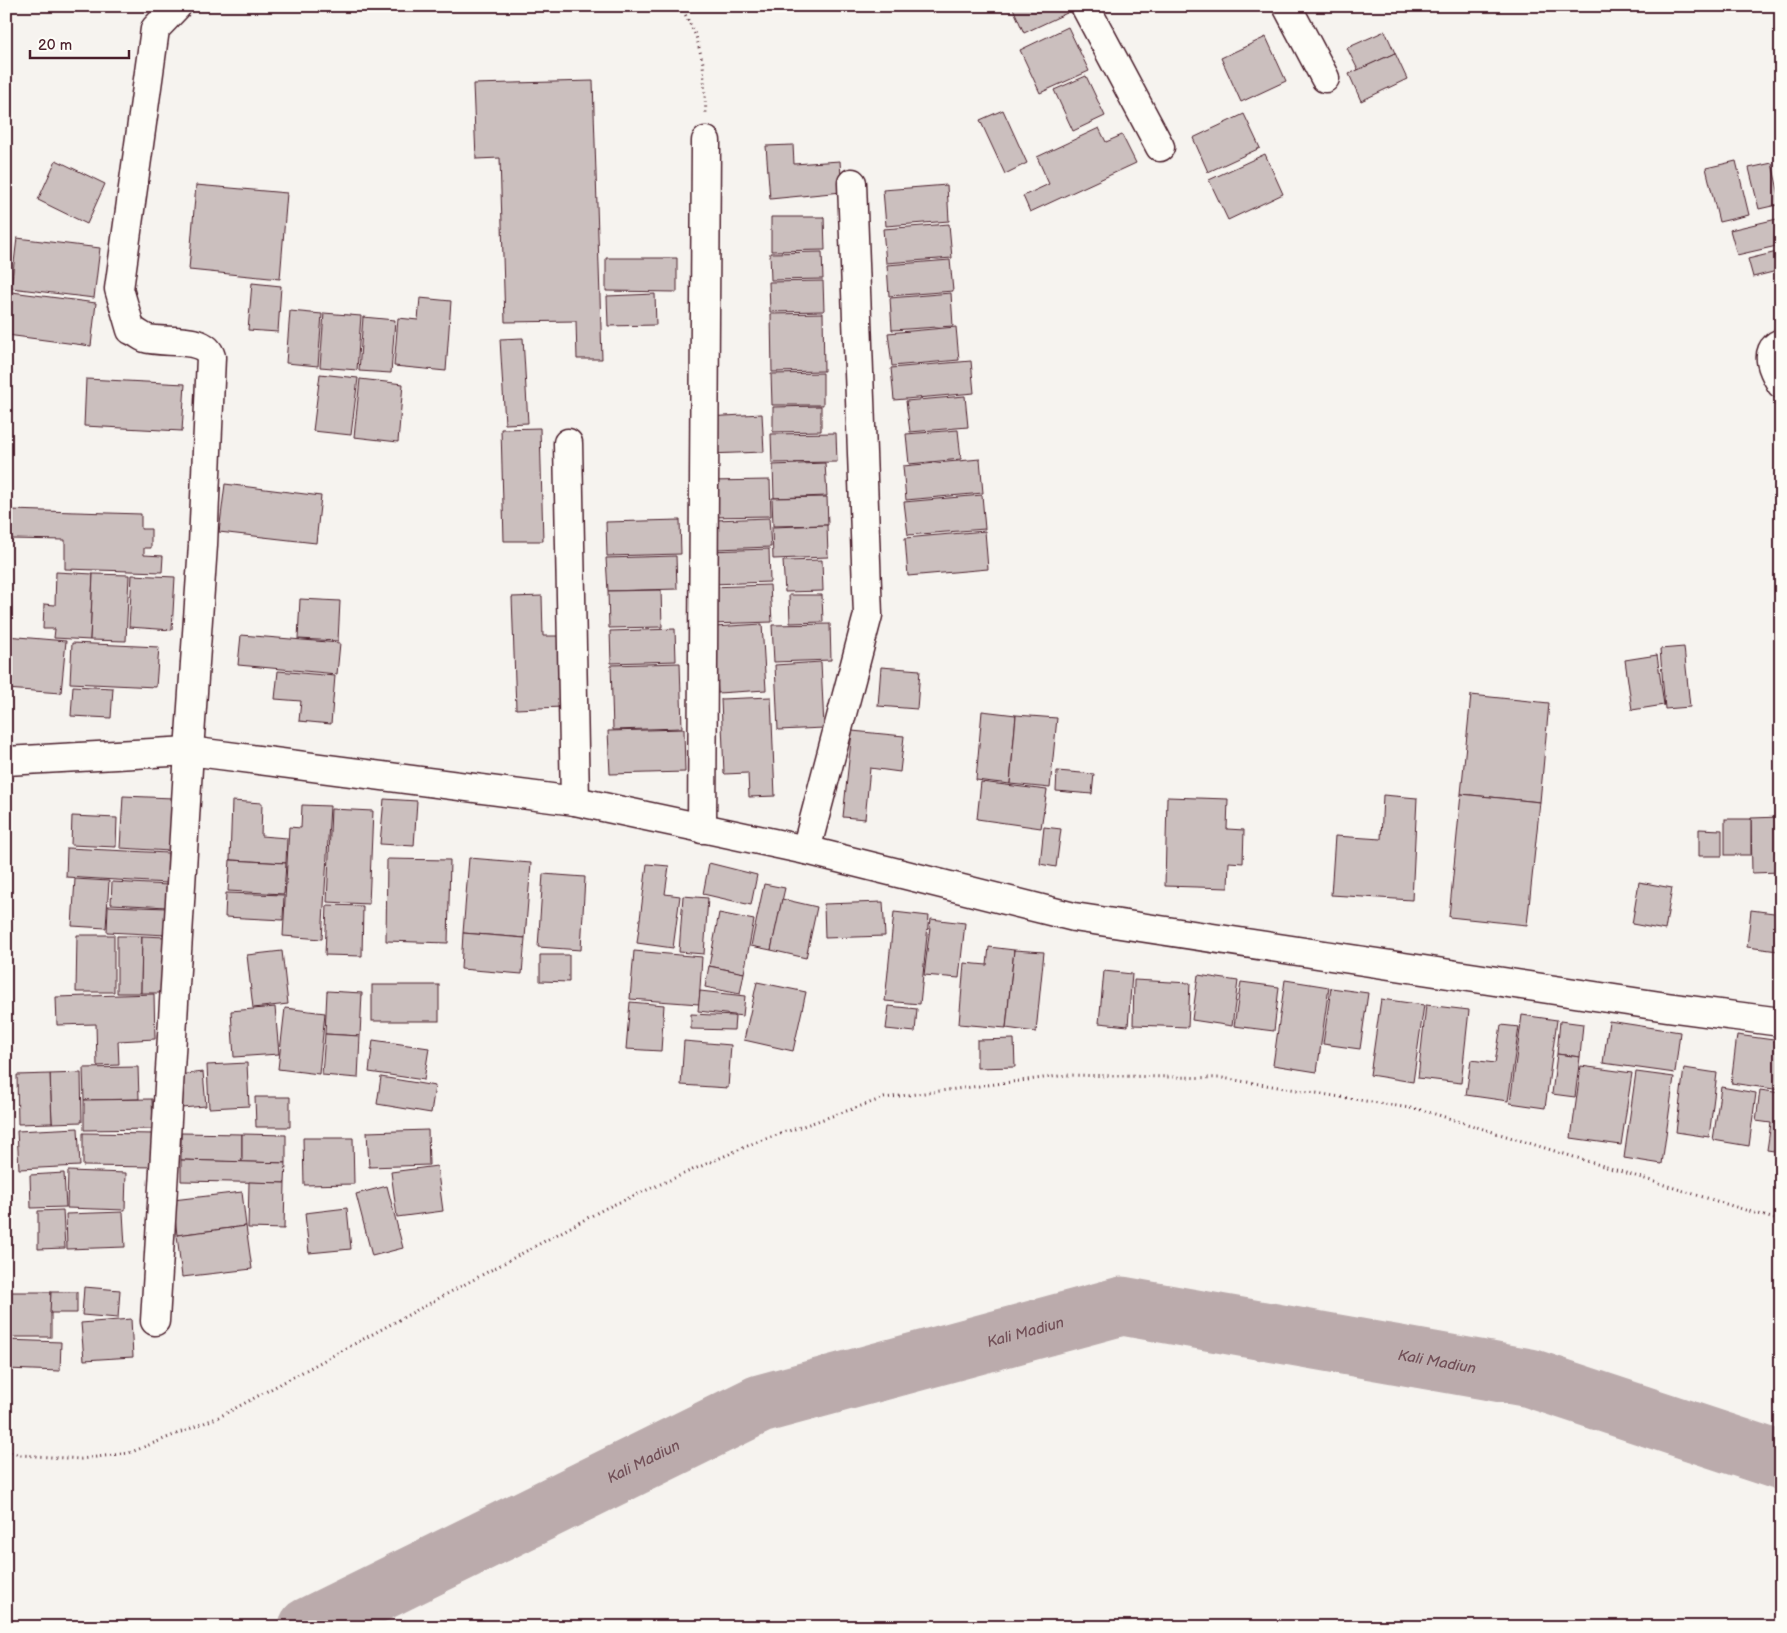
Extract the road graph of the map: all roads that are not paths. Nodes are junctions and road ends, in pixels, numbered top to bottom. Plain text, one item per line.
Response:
1 (176, 6) edge
2 (1085, 6) edge
3 (1287, 6) edge
4 (1325, 78) dead end
5 (706, 141) road end
6 (1160, 147) dead end
7 (852, 183) dead end
8 (1781, 343) edge
9 (1781, 384) edge
10 (568, 443) dead end
11 (188, 751) junction
12 (6, 761) edge
13 (575, 801) junction
14 (702, 828) junction
15 (806, 850) junction
16 (1781, 1022) edge
17 (155, 1321) dead end

1 - 11 street
2 - 6 street
3 - 4 street
5 - 14 street
7 - 15 street
8 - 9 street
10 - 13 street
11 - 12 street
11 - 13 street
11 - 17 street
13 - 14 street
14 - 15 street
15 - 16 street

